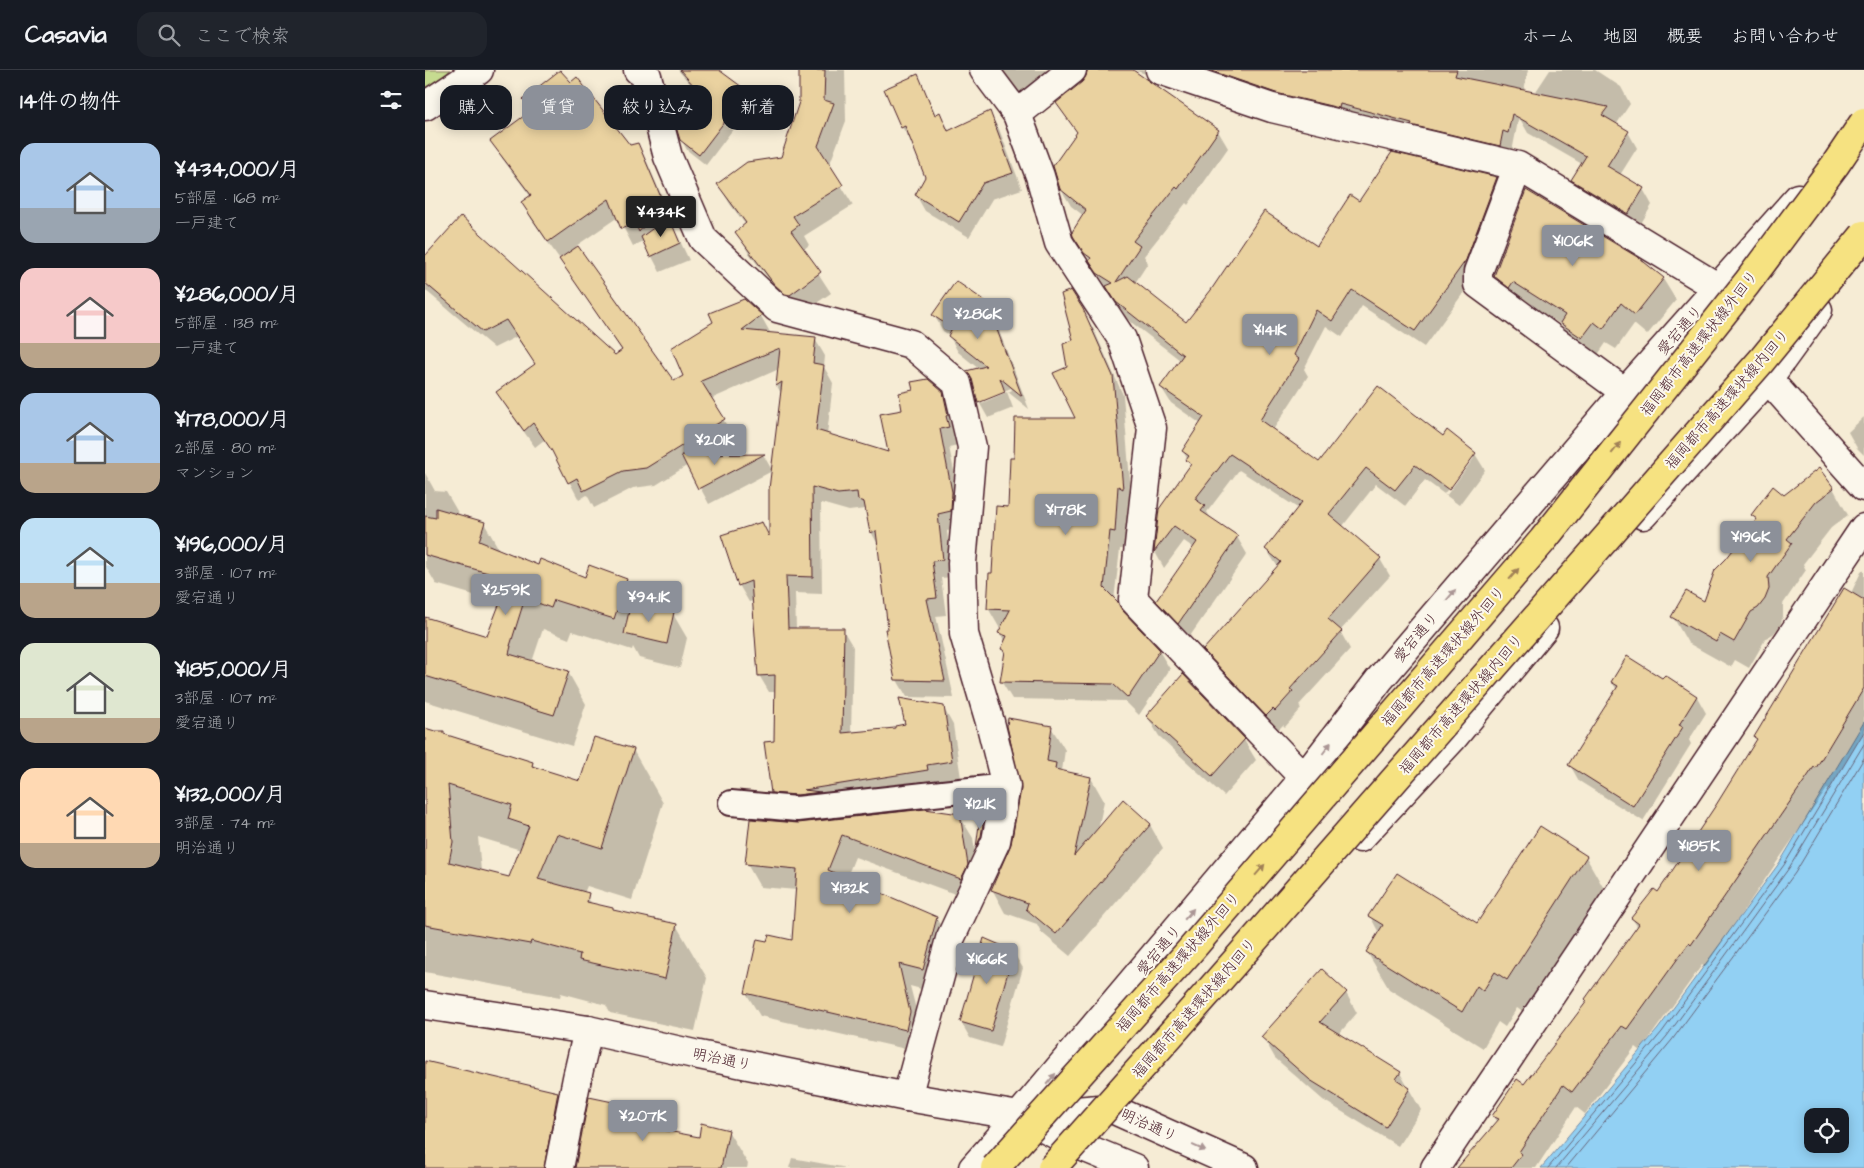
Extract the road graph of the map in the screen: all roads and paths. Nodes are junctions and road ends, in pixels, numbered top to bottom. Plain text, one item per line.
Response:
1 (479, 70) edge
2 (638, 70) edge
3 (984, 70) edge
4 (1072, 70) edge
5 (1160, 70) edge
6 (425, 106) edge
7 (1864, 111) edge
8 (1017, 114) junction
9 (1864, 122) edge
10 (1518, 166) junction
11 (1864, 235) edge
12 (1864, 246) edge
13 (1717, 287) junction
14 (1768, 379) junction
15 (1625, 392) junction
16 (1864, 487) edge
17 (1864, 528) edge
18 (1304, 778) junction
19 (1006, 786) junction
20 (731, 804) dead end
21 (425, 1005) edge
22 (588, 1030) junction
23 (907, 1097) junction
24 (1110, 1108) junction
25 (1019, 1116) junction
26 (1071, 1142) junction
27 (559, 1168) edge
28 (973, 1168) edge
29 (995, 1168) edge
30 (1048, 1168) edge
31 (1052, 1168) edge
32 (1134, 1168) edge
33 (1245, 1168) edge
34 (1435, 1168) edge

1 - 6 street
2 - 19 street
3 - 8 street
4 - 8 street
5 - 10 street
7 - 13 street, 愛宕通り
8 - 18 street
29 -> 9 highway, 福岡都市高速環状線外回り, bridge
10 - 13 street
10 - 15 street
11 - 31 highway, 福岡都市高速環状線内回り, bridge
12 - 14 street
13 - 15 street, 愛宕通り
14 - 16 street
14 - 24 street
18 -> 15 street, 愛宕通り
17 - 34 street
25 -> 18 street, 愛宕通り
19 - 20 street
19 - 23 street
21 - 22 street, 明治通り
22 - 23 street, 明治通り
22 - 27 street
23 - 25 street, 明治通り
24 - 25 street, 明治通り
24 - 26 street
24 -> 33 street, 明治通り
25 - 26 street, 明治通り
25 - 28 street, 愛宕通り
26 - 30 street
26 - 32 street, 明治通り

